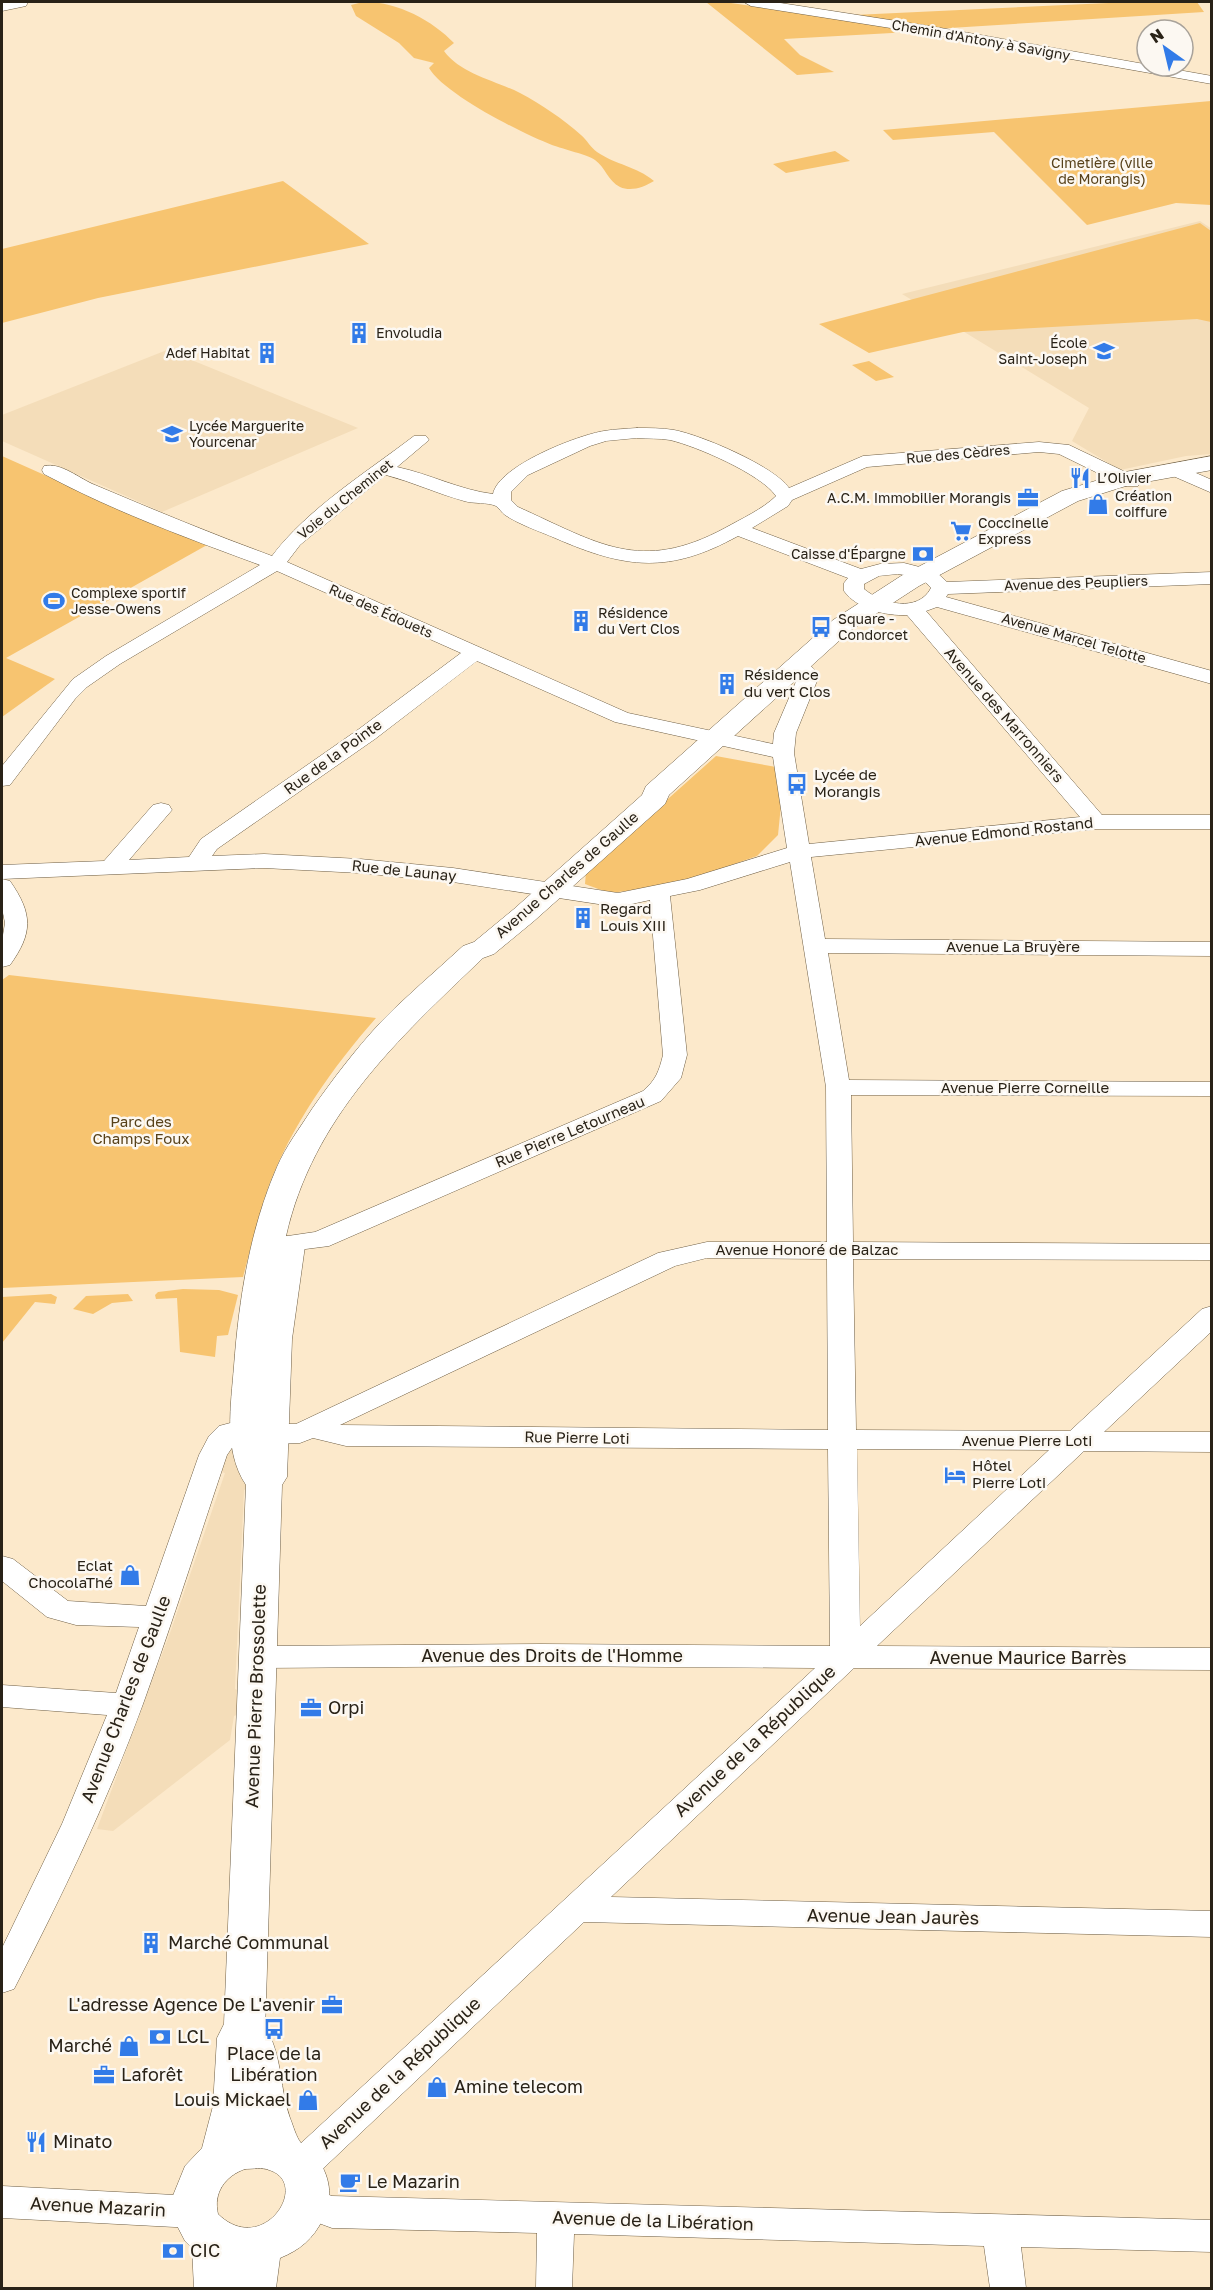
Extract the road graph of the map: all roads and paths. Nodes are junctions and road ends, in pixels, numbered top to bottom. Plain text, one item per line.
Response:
1 (20, 2) edge
2 (750, 2) edge
3 (2, 6) edge
4 (1212, 80) edge
5 (420, 440) dead end
6 (1212, 465) edge
7 (383, 469) junction
8 (51, 470) dead end
9 (1177, 470) junction
10 (1128, 480) junction
11 (1212, 488) edge
12 (785, 496) junction
13 (502, 501) junction
14 (737, 529) junction
15 (276, 564) junction
16 (861, 576) junction
17 (1212, 578) edge
18 (933, 587) junction
19 (872, 604) junction
20 (912, 608) junction
21 (474, 653) junction
22 (796, 666) junction
23 (1212, 678) edge
24 (716, 738) junction
25 (783, 753) junction
26 (2, 780) edge
27 (656, 792) junction
28 (161, 810) dead end
29 (1096, 822) junction
30 (1212, 822) edge
31 (798, 852) junction
32 (196, 863) junction
33 (111, 867) junction
34 (2, 872) edge
35 (2, 886) edge
36 (546, 889) junction
37 (657, 893) junction
38 (814, 946) junction
39 (1212, 949) edge
40 (2, 960) edge
41 (838, 1087) junction
42 (1212, 1089) edge
43 (320, 1124) junction
44 (284, 1195) junction
45 (290, 1243) junction
46 (839, 1250) junction
47 (1212, 1252) edge
48 (260, 1284) junction
49 (1212, 1315) edge
50 (277, 1320) junction
51 (274, 1364) joint
52 (283, 1431) junction
53 (1079, 1440) junction
54 (842, 1441) junction
55 (1212, 1442) edge
56 (2, 1566) edge
57 (158, 1617) junction
58 (845, 1656) junction
59 (258, 1657) junction
60 (1212, 1659) edge
61 (2, 1696) edge
62 (127, 1705) junction
63 (575, 1909) junction
64 (1212, 1924) edge
65 (2, 1979) edge
66 (245, 2030) junction
67 (222, 2158) junction
68 (297, 2176) junction
69 (2, 2202) edge
70 (556, 2218) junction
71 (204, 2226) junction
72 (1001, 2230) junction
73 (1212, 2236) edge
74 (256, 2268) edge
75 (217, 2289) edge
76 (554, 2289) edge
77 (1008, 2289) edge

1 - 3 main road
2 - 4 street, Chemin d'Antony à Savigny
5 - 7 street, Voie du Cheminet
6 - 9 main road, Avenue Charles de Gaulle
7 - 13 street
7 - 15 street, Voie du Cheminet
8 - 15 street, Rue des Édouets
9 - 10 main road, Avenue Charles de Gaulle
9 - 11 street
10 - 12 street, Rue des Cèdres
10 - 18 main road, Avenue Charles de Gaulle
12 - 13 street
12 - 14 street, Rue des Cèdres
13 - 14 street, Rue des Cèdres
14 - 16 street
15 - 21 street, Rue des Édouets
15 - 26 street
16 - 18 street
16 - 19 street
17 - 18 street, Avenue des Peupliers
18 - 19 main road, Avenue Charles de Gaulle
18 - 20 street
18 - 23 street, Avenue Marcel Telotte
19 - 20 street
19 - 22 main road, Avenue Charles de Gaulle
20 - 29 street, Avenue des Marronniers
21 - 24 street, Rue des Édouets
21 - 32 street, Rue de la Pointe
22 - 24 main road, Avenue Charles de Gaulle
22 - 25 street
24 - 25 street, Rue des Édouets
24 - 27 main road, Avenue Charles de Gaulle
25 - 31 street
27 - 36 main road, Avenue Charles de Gaulle
27 - 36 main road, Avenue Charles de Gaulle
28 - 33 street
29 - 30 street, Avenue Edmond Rostand
29 - 31 street, Avenue Edmond Rostand
31 - 37 street, Rue de Launay
31 - 38 street
32 - 33 street, Rue de Launay
32 - 36 street, Rue de Launay
33 - 34 street, Rue de Launay
35 - 40 street
36 - 37 street, Rue de Launay
36 - 43 main road, Avenue Charles de Gaulle
37 - 45 street, Rue Pierre Letourneau
38 - 39 street, Avenue La Bruyère
38 - 41 street
41 - 42 street, Avenue Pierre Corneille
41 - 46 street
43 - 44 main road
43 - 45 main road, Avenue Charles de Gaulle
44 - 45 main road
44 - 48 main road
45 - 50 main road, Avenue Charles de Gaulle
46 - 47 street, Avenue Honoré de Balzac
46 - 52 street, Avenue Honoré de Balzac
46 - 54 street
48 - 50 main road
48 - 52 main road
49 - 53 street, Avenue de la République
50 - 51 main road, Avenue Charles de Gaulle
51 - 52 main road, Avenue Pierre Brossolette
52 - 54 street, Rue Pierre Loti
52 - 57 street, Avenue Charles de Gaulle
52 - 59 main road, Avenue Pierre Brossolette
53 - 54 street, Avenue Pierre Loti
53 - 55 street, Avenue Pierre Loti
53 - 58 street, Avenue de la République
54 - 58 street
56 - 57 street
57 - 62 street, Avenue Charles de Gaulle
58 - 59 street, Avenue des Droits de l'Homme
58 - 60 street, Avenue Maurice Barrès
58 - 63 street, Avenue de la République
59 - 66 main road, Avenue Pierre Brossolette
61 - 62 street
62 - 65 street, Avenue Charles de Gaulle
63 - 64 street, Avenue Jean Jaurès
63 - 68 street, Avenue de la République
66 - 67 main road, Avenue Pierre Brossolette
66 - 68 main road, Avenue Pierre Brossolette
67 - 68 main road
67 - 71 main road
68 - 70 street, Avenue de la Libération
68 - 74 main road
69 - 71 street, Avenue Mazarin
70 - 72 street, Avenue de la Libération
70 - 76 street
71 - 74 main road
71 - 75 main road
72 - 73 street, Avenue de la Libération
72 - 77 street

